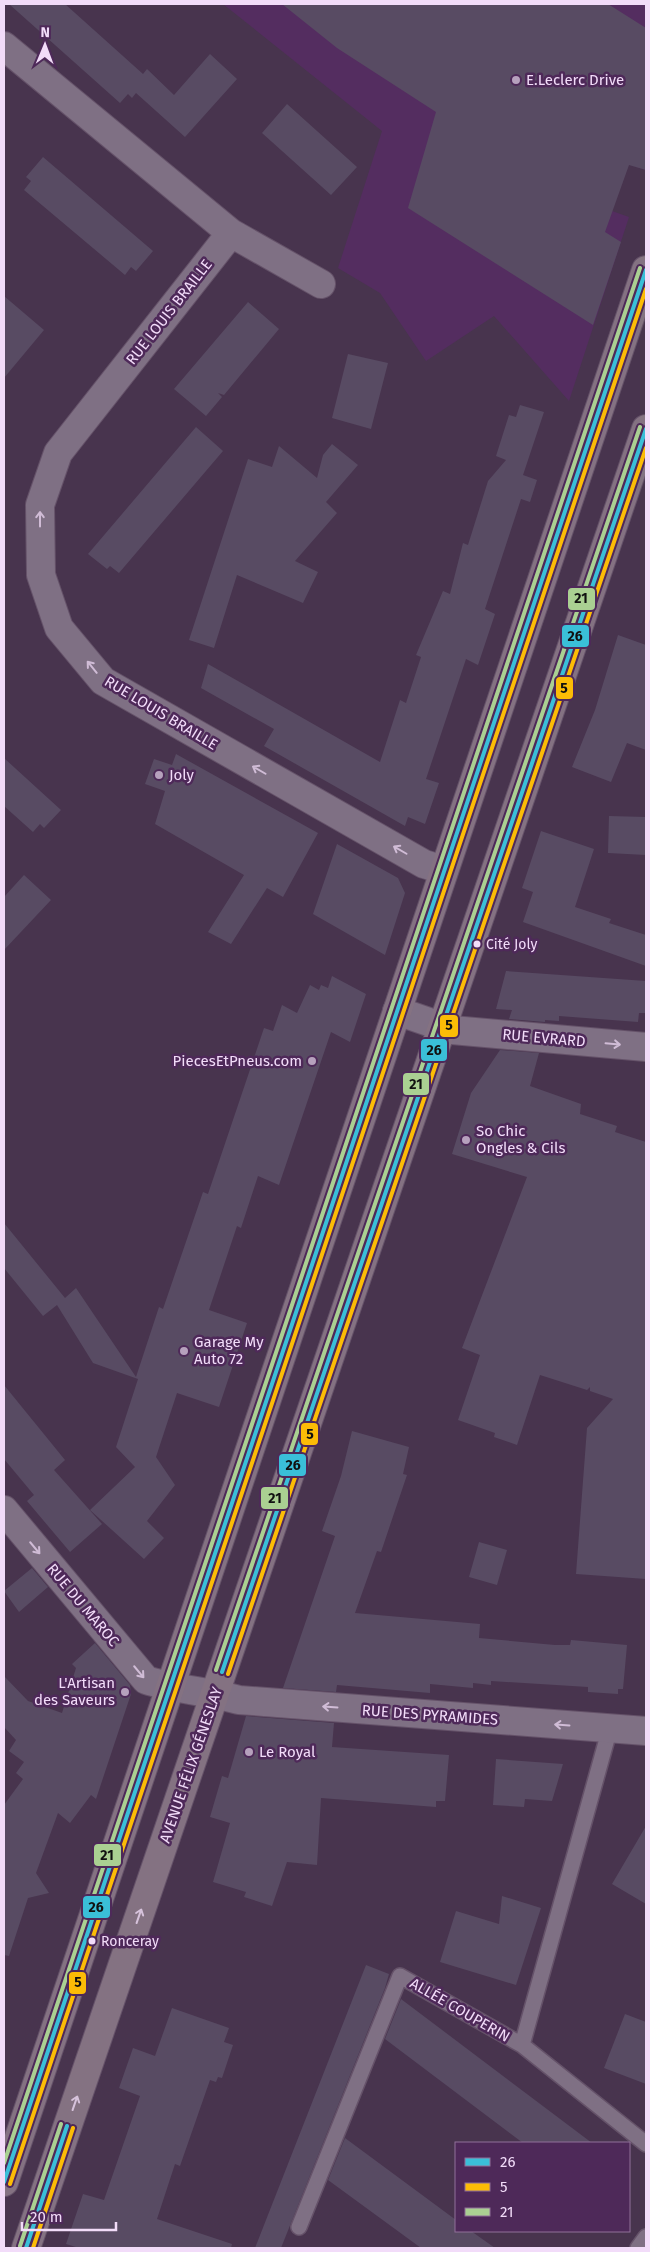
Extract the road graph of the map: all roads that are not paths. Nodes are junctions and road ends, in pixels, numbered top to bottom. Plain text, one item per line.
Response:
1 (4, 46) edge
2 (231, 233) junction
3 (646, 270) edge
4 (321, 284) dead end
5 (646, 431) edge
6 (444, 870) junction
7 (397, 1012) junction
8 (442, 1027) junction
9 (646, 1048) edge
10 (4, 1510) edge
11 (170, 1688) junction
12 (215, 1693) junction
13 (610, 1728) junction
14 (646, 1731) edge
15 (522, 2045) junction
16 (646, 2144) edge
17 (9, 2147) edge
18 (4, 2182) edge
19 (299, 2227) dead end
20 (646, 2237) edge
21 (26, 2248) edge
22 (638, 2248) edge

1 - 2 street
2 - 4 street
6 -> 2 street, RUE LOUIS BRAILLE
3 - 6 main road
5 - 8 main road, AVENUE FÉLIX GÉNESLAY
6 - 7 main road
7 - 8 street, RUE EVRARD
7 - 11 main road
8 -> 9 street, RUE EVRARD
8 - 12 main road, AVENUE FÉLIX GÉNESLAY
10 -> 11 street, RUE DU MAROC
11 - 12 street, RUE DU MAROC
11 - 17 main road
13 -> 12 street, RUE DES PYRAMIDES
21 -> 12 main road, AVENUE FÉLIX GÉNESLAY
13 - 14 street, RUE DES PYRAMIDES
13 - 15 lane, ALLÉE COUPERIN
15 - 16 lane
15 - 19 lane, ALLÉE COUPERIN
17 - 18 main road
20 - 22 lane

